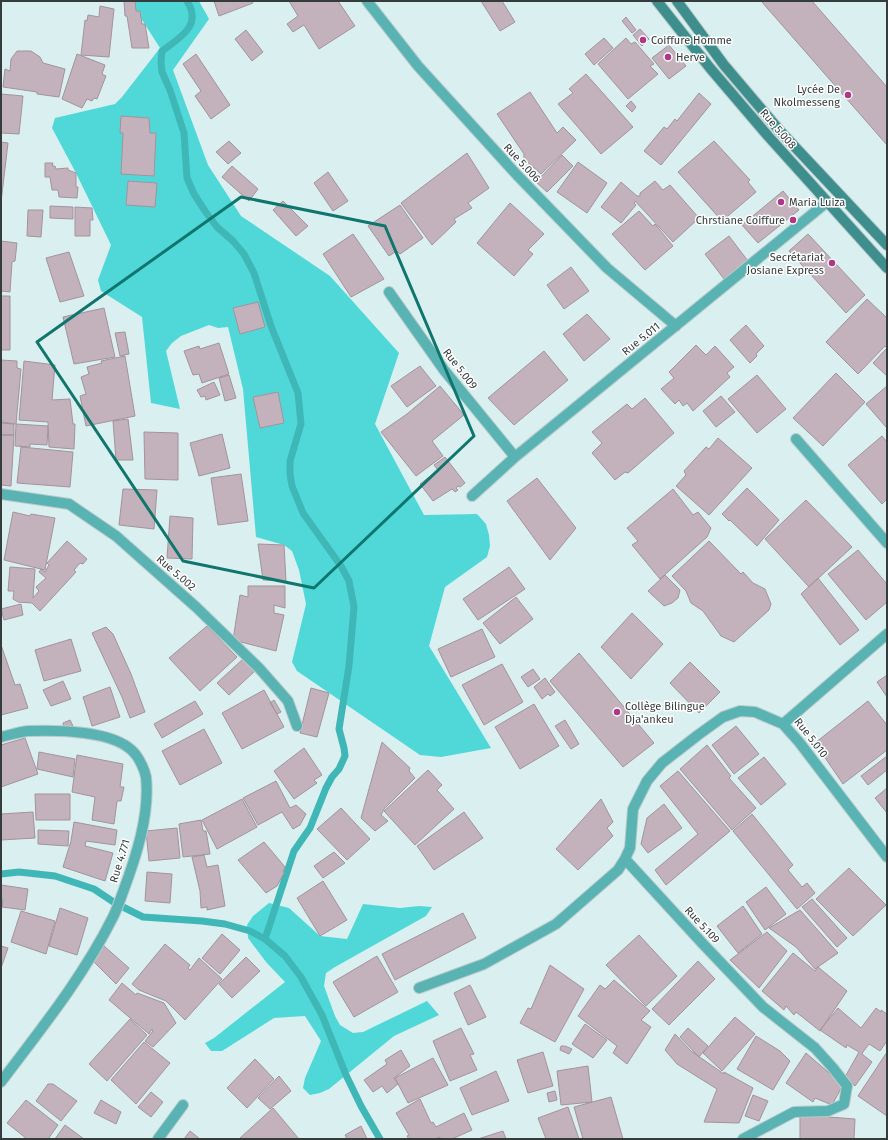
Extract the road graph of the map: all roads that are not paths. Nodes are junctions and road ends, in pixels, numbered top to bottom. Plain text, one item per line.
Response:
1 (367, 1) edge
2 (657, 1) edge
3 (677, 1) edge
4 (827, 202) junction
5 (887, 245) edge
6 (887, 268) edge
7 (389, 292) dead end
8 (676, 326) junction
9 (796, 439) dead end
10 (515, 457) junction
11 (1, 494) edge
12 (472, 496) dead end
13 (887, 543) edge
14 (887, 634) edge
15 (783, 724) junction
16 (297, 726) dead end
17 (1, 737) edge
18 (887, 857) edge
19 (625, 859) junction
20 (419, 988) dead end
21 (1, 1082) edge
22 (183, 1105) dead end
23 (158, 1139) edge
24 (743, 1139) edge

1 - 8 street, Rue 5.006
2 - 4 main road, Rue 5.008
3 - 5 main road, Rue 5.008
4 - 6 main road, Rue 5.008
4 - 8 street, Rue 5.011
7 - 10 street, Rue 5.009
8 - 10 street, Rue 5.011
9 - 13 street
10 - 12 street, Rue 5.011
11 - 16 street, Rue 5.002
14 - 15 street, Rue 5.010
15 - 18 street, Rue 5.010
15 - 19 street
17 - 21 street, Rue 4.771
19 - 20 street
19 - 24 street, Rue 5.109
22 - 23 street

